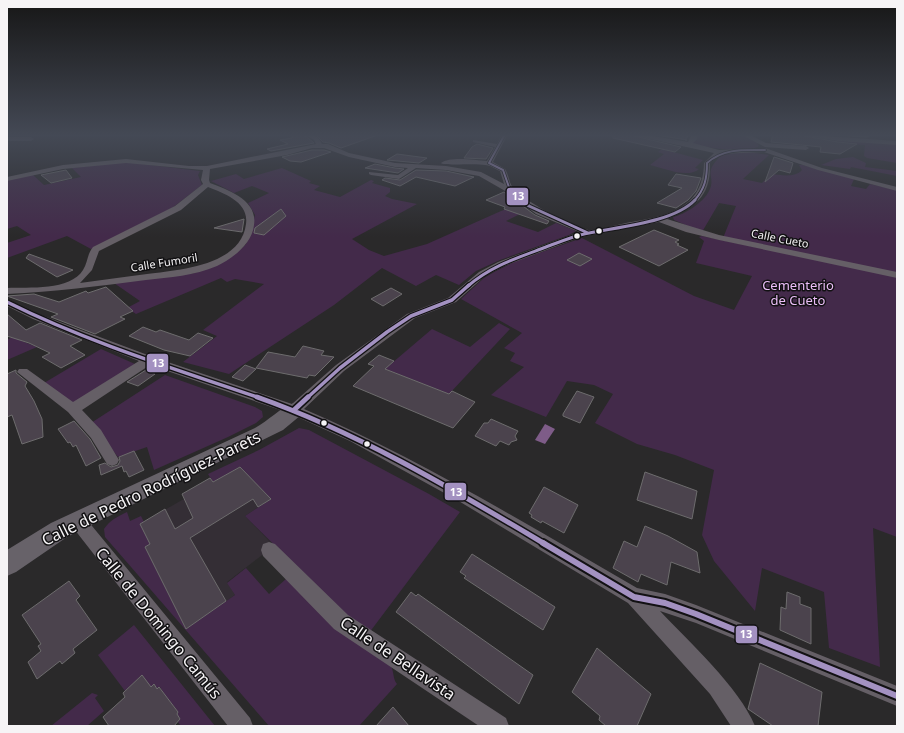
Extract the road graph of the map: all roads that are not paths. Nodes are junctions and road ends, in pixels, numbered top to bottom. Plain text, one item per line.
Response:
1 (57, 168) edge
2 (207, 168) edge
3 (411, 168) edge
4 (447, 168) edge
5 (499, 168) edge
6 (706, 168) edge
7 (821, 168) edge
8 (371, 174) dead end
9 (7, 179) edge
10 (207, 184) junction
11 (897, 189) edge
12 (510, 190) junction
13 (660, 219) junction
14 (588, 233) junction
15 (897, 275) edge
16 (69, 286) junction
17 (7, 291) edge
18 (7, 302) edge
19 (149, 360) junction
20 (23, 372) dead end
21 (73, 409) junction
22 (294, 410) junction
23 (112, 460) dead end
24 (77, 520) junction
25 (269, 550) dead end
26 (7, 564) edge
27 (634, 596) junction
28 (897, 696) edge
29 (242, 726) edge
30 (498, 726) edge
31 (744, 726) edge

1 - 9 street
2 - 10 street
3 - 8 street
4 - 12 street
5 - 12 street
6 - 13 street
7 - 11 street
10 - 16 street
10 - 16 street, Calle Fumoril
12 - 14 street
13 - 14 street
13 - 15 street, Calle Cueto
14 - 22 street
16 - 17 street, Calle Fumoril
18 - 19 street
19 - 21 street
19 - 22 street
20 - 21 street
21 - 23 street
22 - 24 main road, Calle de Pedro Rodríguez-Parets
22 - 27 street
24 - 26 main road, Calle de Pedro Rodríguez-Parets
24 - 29 street, Calle de Domingo Camús
25 - 30 street, Calle de Bellavista
27 - 28 street
27 - 31 street

